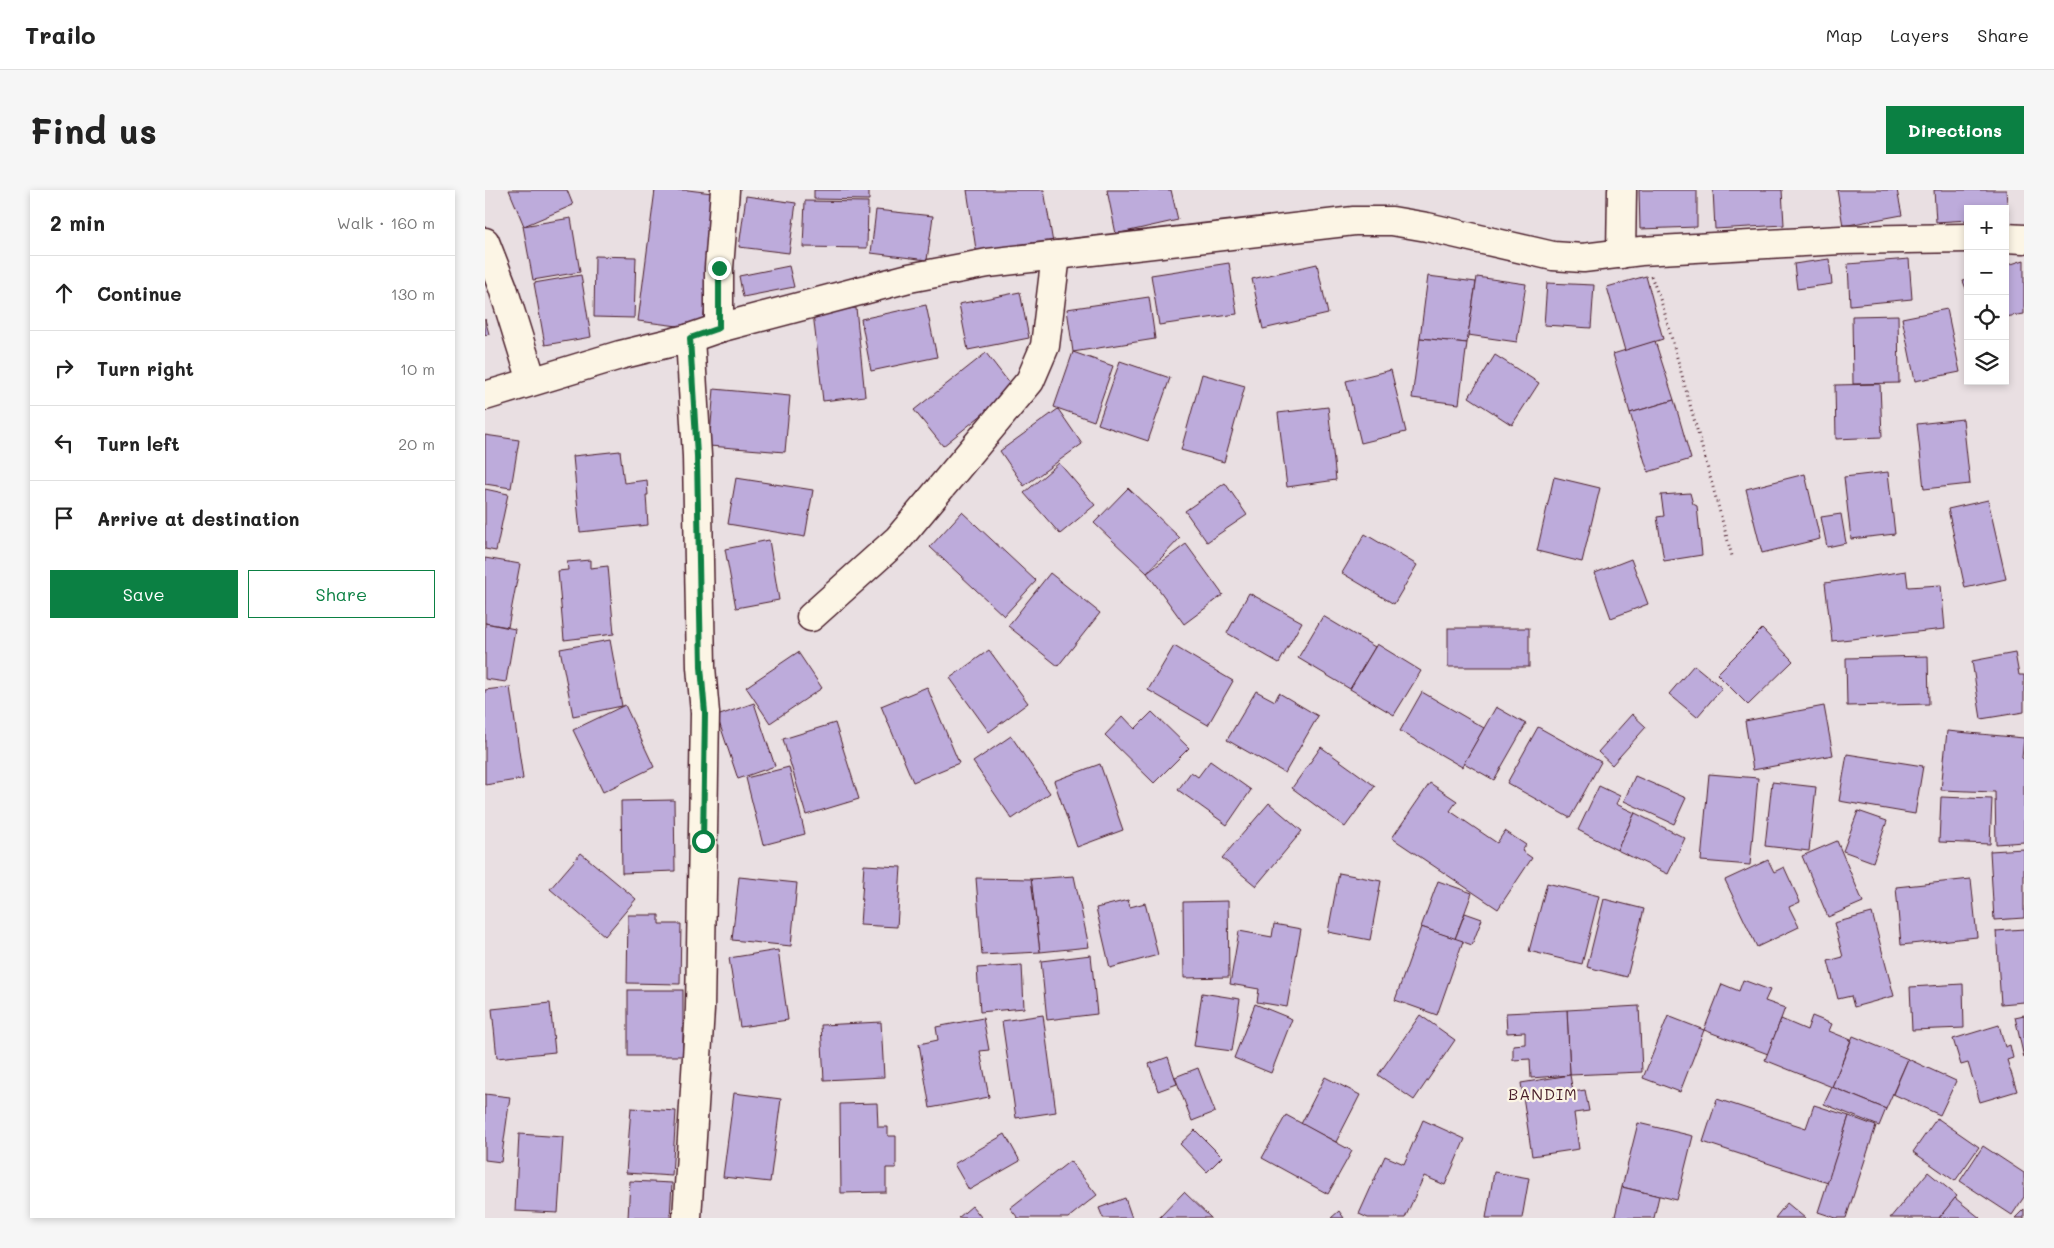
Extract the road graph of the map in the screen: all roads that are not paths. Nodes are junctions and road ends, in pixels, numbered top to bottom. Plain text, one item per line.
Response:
1 (725, 190) edge
2 (1622, 190) edge
3 (1964, 238) edge
4 (2009, 238) edge
5 (2024, 239) edge
6 (485, 242) edge
7 (1631, 252) junction
8 (1056, 255) junction
9 (719, 328) junction
10 (690, 338) junction
11 (532, 381) junction
12 (485, 396) edge
13 (811, 617) dead end
14 (687, 1218) edge

1 - 9 street
2 - 7 street
3 - 7 street
4 - 5 street
6 - 11 street
7 - 8 street
8 - 9 street
8 - 13 street
9 - 10 street
10 - 11 street
10 - 14 street
11 - 12 street

